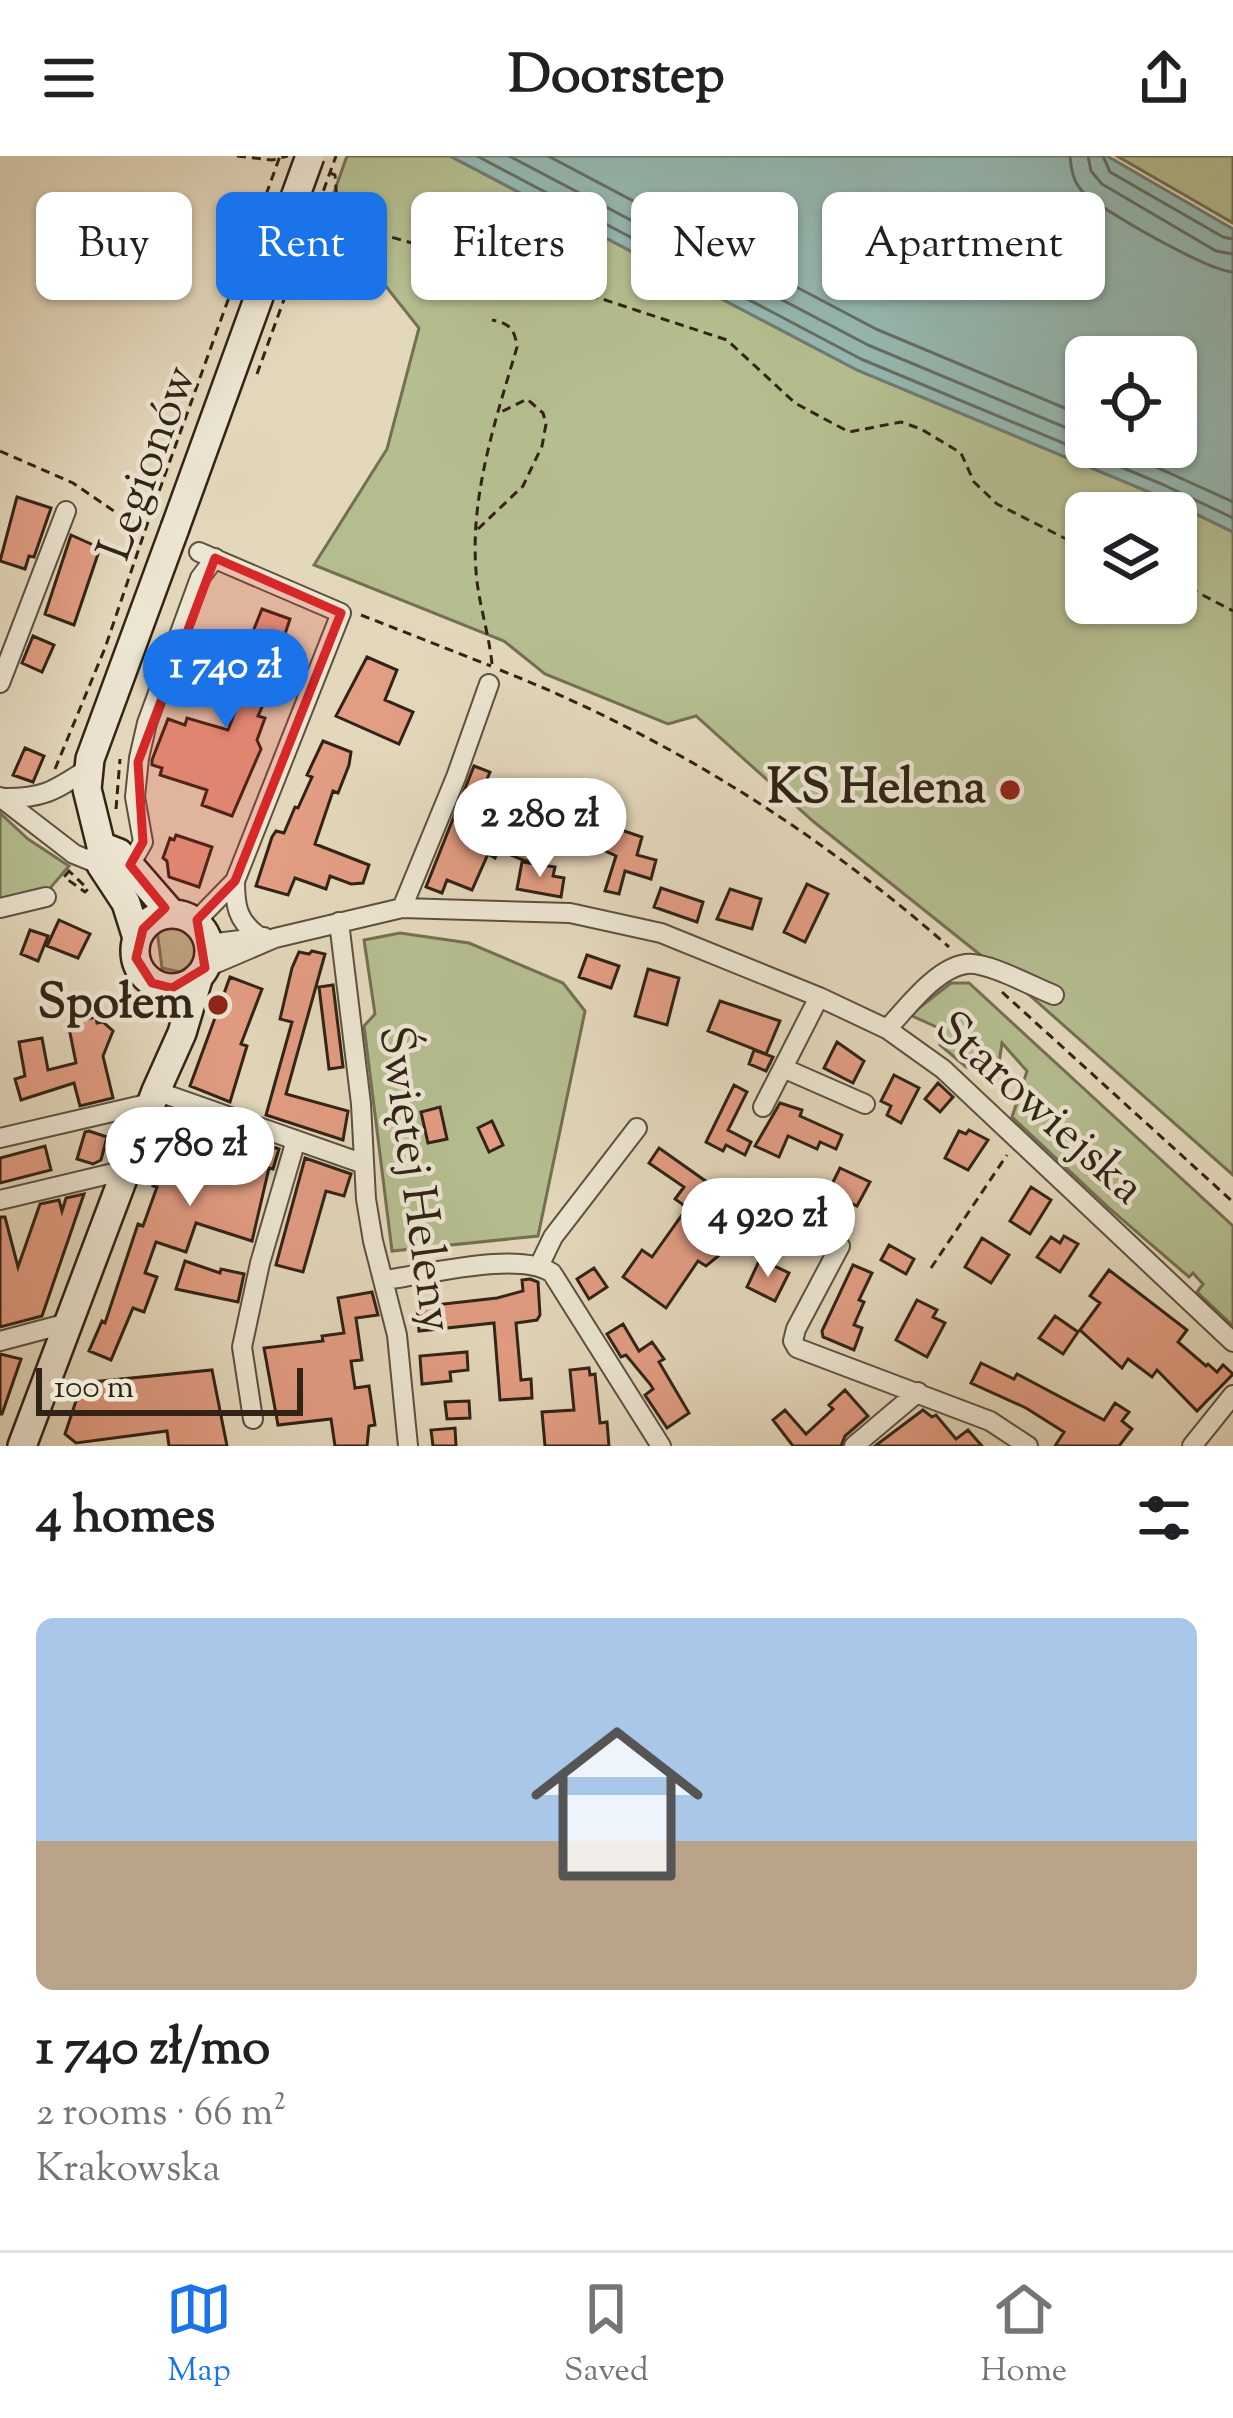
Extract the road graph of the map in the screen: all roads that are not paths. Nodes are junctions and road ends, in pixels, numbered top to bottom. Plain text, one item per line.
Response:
1 (314, 162) edge
2 (66, 511) dead end
3 (490, 675) road end
4 (0, 682) edge
5 (89, 768) junction
6 (0, 798) edge
7 (101, 856) junction
8 (130, 865) junction
9 (235, 881) junction
10 (46, 897) dead end
11 (0, 908) edge
12 (402, 908) junction
13 (339, 922) junction
14 (266, 937) junction
15 (137, 938) junction
16 (196, 945) junction
17 (152, 983) junction
18 (1054, 995) dead end
19 (819, 997) junction
20 (887, 1030) junction
21 (172, 1050) junction
22 (783, 1068) junction
23 (153, 1097) junction
24 (865, 1104) dead end
25 (764, 1108) dead end
26 (637, 1128) dead end
27 (0, 1138) edge
28 (296, 1140) junction
29 (364, 1164) junction
30 (126, 1170) junction
31 (0, 1200) edge
32 (840, 1246) dead end
33 (540, 1264) junction
34 (385, 1280) junction
35 (68, 1323) junction
36 (0, 1341) edge
37 (1233, 1342) edge
38 (918, 1392) junction
39 (1233, 1395) edge
40 (253, 1419) dead end
41 (22, 1446) edge
42 (408, 1446) edge
43 (661, 1446) edge
44 (854, 1446) edge
45 (1028, 1446) edge
46 (1192, 1446) edge

1 - 5 main road, Legionów, bridge
2 - 4 street
3 - 12 street
5 - 6 street
5 - 7 main road, Legionów
6 - 7 street
7 - 8 main road
7 - 15 main road, Legionów
8 - 9 street
8 - 16 main road
9 - 14 street
9 - 16 street
10 - 11 street
12 - 13 street, Starowiejska
12 - 19 street, Starowiejska
13 - 14 street, Starowiejska
13 - 29 street, Świętej Heleny
14 - 16 street, Starowiejska
15 - 16 main road
15 - 17 main road, Legionów
16 - 17 main road
16 - 21 main road
17 - 21 main road, Legionów
18 - 20 street
19 - 20 street, Starowiejska
19 - 22 street
20 - 37 street, Starowiejska
21 - 23 main road
22 - 24 street
22 - 25 street
23 - 27 street
23 - 28 street
23 - 30 main road
26 - 33 street
28 - 29 street
28 - 40 street
29 - 34 street, Świętej Heleny
30 - 31 street
30 - 35 main road
32 - 38 street
33 - 34 street
33 - 43 street
34 - 42 street, Świętej Heleny
35 - 36 street
35 - 41 main road
38 - 44 street
38 - 45 street
39 - 46 street

